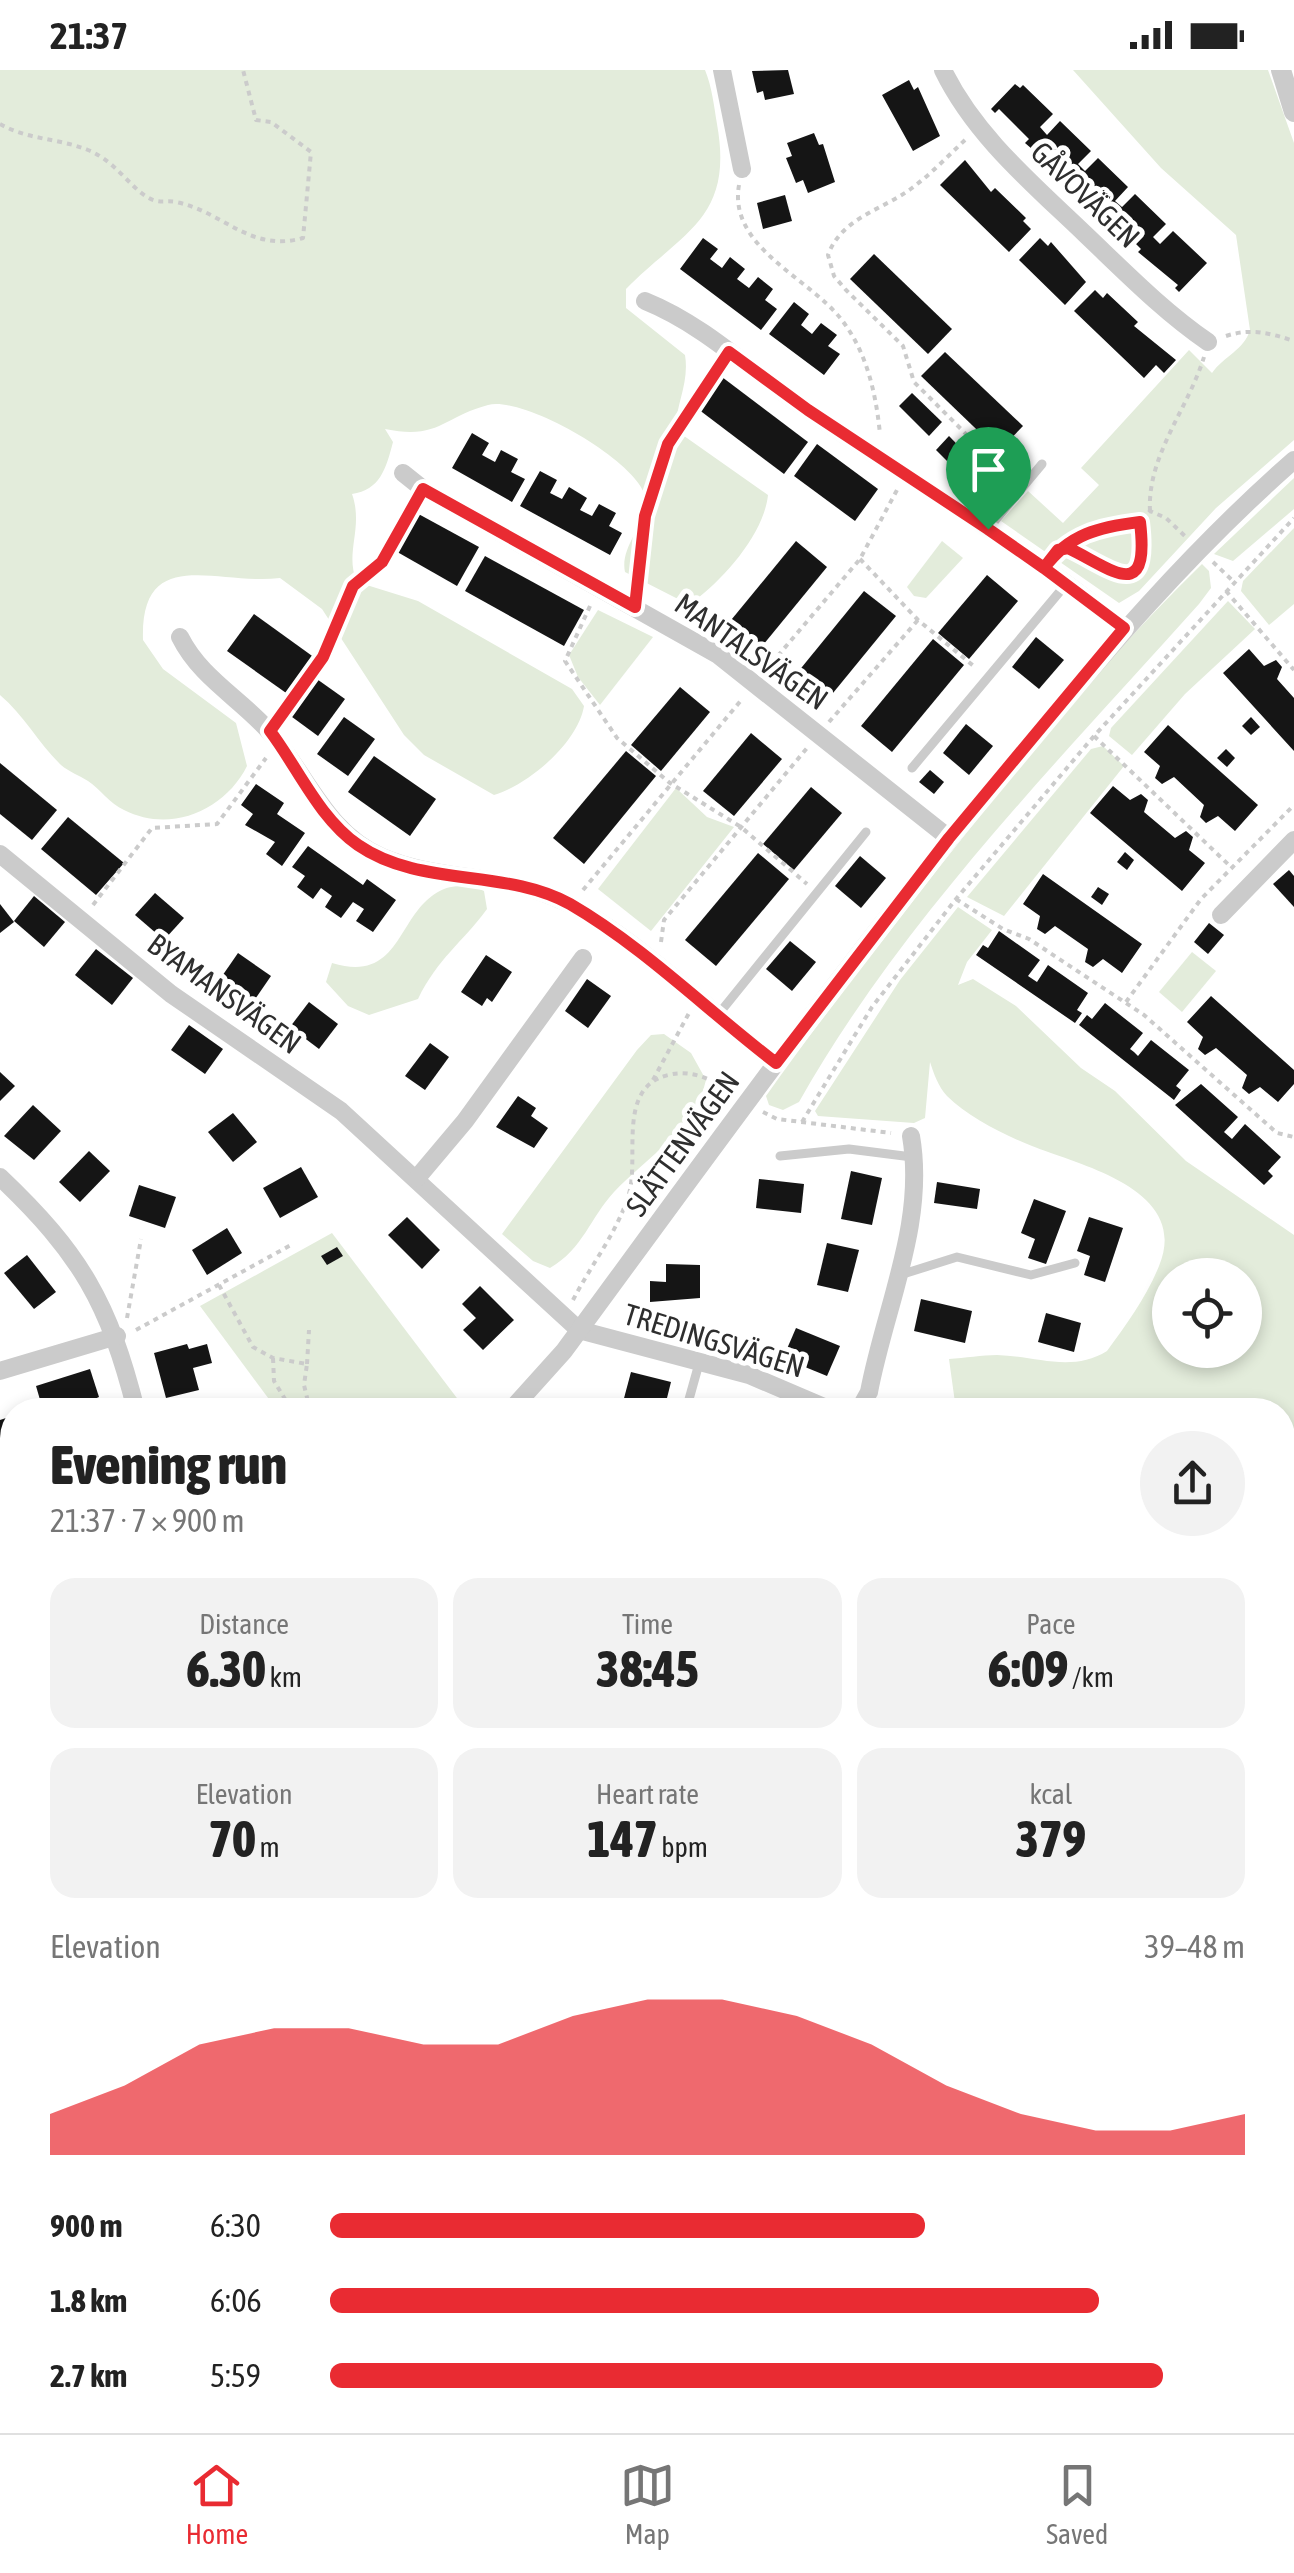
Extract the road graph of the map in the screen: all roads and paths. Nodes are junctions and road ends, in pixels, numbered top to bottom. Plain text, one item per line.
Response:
1 (243, 70) edge
2 (722, 70) edge
3 (943, 70) edge
4 (1280, 70) edge
5 (1294, 112) edge
6 (0, 124) edge
7 (980, 127) junction
8 (742, 170) joint
9 (645, 301) dead end
10 (1294, 341) edge
11 (1208, 342) junction
12 (729, 352) junction
13 (874, 452) junction
14 (1294, 460) edge
15 (1042, 464) dead end
16 (403, 474) dead end
17 (423, 489) junction
18 (1011, 497) junction
19 (1150, 511) junction
20 (1294, 518) edge
21 (1140, 522) junction
22 (988, 529) junction
23 (1190, 541) dead end
24 (1062, 548) junction
25 (860, 559) dead end
26 (1210, 559) dead end
27 (1044, 568) junction
28 (1234, 581) junction
29 (1067, 583) junction
30 (600, 588) junction
31 (1226, 590) junction
32 (635, 607) junction
33 (918, 620) junction
34 (1124, 628) junction
35 (180, 637) dead end
36 (1294, 670) edge
37 (988, 678) junction
38 (820, 733) junction
39 (274, 736) junction
40 (1094, 736) junction
41 (912, 768) dead end
42 (1294, 805) edge
43 (741, 827) junction
44 (866, 832) dead end
45 (949, 838) junction
46 (1294, 840) edge
47 (0, 854) edge
48 (1231, 866) junction
49 (816, 892) junction
50 (956, 899) junction
51 (1221, 916) dead end
52 (80, 921) junction
53 (583, 958) dead end
54 (657, 969) junction
55 (695, 1000) junction
56 (1126, 1002) junction
57 (716, 1017) junction
58 (776, 1063) junction
59 (653, 1080) junction
60 (733, 1092) dead end
61 (759, 1109) dead end
62 (802, 1122) junction
63 (911, 1136) joint
64 (1294, 1137) edge
65 (780, 1156) dead end
66 (915, 1157) junction
67 (0, 1177) edge
68 (417, 1178) junction
69 (141, 1240) dead end
70 (291, 1245) dead end
71 (1074, 1263) dead end
72 (896, 1276) junction
73 (220, 1285) junction
74 (572, 1324) junction
75 (309, 1330) dead end
76 (120, 1336) junction
77 (273, 1358) junction
78 (700, 1360) junction
79 (307, 1364) junction
80 (0, 1370) edge
81 (133, 1398) edge
82 (283, 1398) edge
83 (309, 1398) edge
84 (509, 1398) edge
85 (689, 1398) edge
86 (806, 1398) edge
87 (865, 1398) edge

1 - 6 path
2 - 8 street
3 - 7 street, GÅVOVÄGEN
4 - 5 street
7 - 11 street, GÅVOVÄGEN
7 - 18 path
8 - 13 path
9 - 12 street
10 - 11 path
11 - 19 path
12 - 13 street
12 - 32 path
13 - 22 street
14 - 34 street, SLÄTTENVÄGEN
15 - 18 lane
16 - 17 street, MANTALSVÄGEN
17 - 30 street, MANTALSVÄGEN
17 - 39 path
18 - 22 lane
19 - 21 path
19 - 23 path
20 - 28 path
21 - 24 path
21 - 24 path
22 - 27 street
24 - 27 path
25 - 33 path
26 - 28 path
27 - 29 street
28 - 31 path
29 - 34 street
29 - 37 lane
30 - 32 street, MANTALSVÄGEN
30 - 43 path
31 - 36 path
31 - 40 path
32 - 38 street, MANTALSVÄGEN
33 - 37 path
33 - 38 path
34 - 45 street, SLÄTTENVÄGEN
35 - 39 street
37 - 41 lane
38 - 43 path
38 - 45 street, MANTALSVÄGEN
39 - 52 path
39 - 54 street
40 - 48 path
40 - 50 path
42 - 48 path
43 - 49 path
43 - 54 path
44 - 49 lane
45 - 58 street, SLÄTTENVÄGEN
46 - 51 street
47 - 52 street, BYAMANSVÄGEN
48 - 56 path
49 - 57 lane
50 - 56 path
50 - 62 path
52 - 68 street, BYAMANSVÄGEN
53 - 68 street
54 - 55 street
55 - 57 street
55 - 59 path
56 - 64 path
57 - 58 street
58 - 74 street, SLÄTTENVÄGEN
59 - 60 path
59 - 74 path
61 - 62 path
62 - 63 path
63 - 66 street
65 - 66 lane
66 - 72 street
67 - 76 street
68 - 74 street, BYAMANSVÄGEN
69 - 76 path
70 - 73 path
71 - 72 lane
72 - 87 street
73 - 76 path
73 - 77 path
74 - 78 street, TREDINGSVÄGEN
74 - 84 street, SLÄTTENVÄGEN
75 - 79 path
76 - 80 street
76 - 81 street
77 - 79 path
77 - 82 path
78 - 85 lane
78 - 86 street, TREDINGSVÄGEN
79 - 83 path

